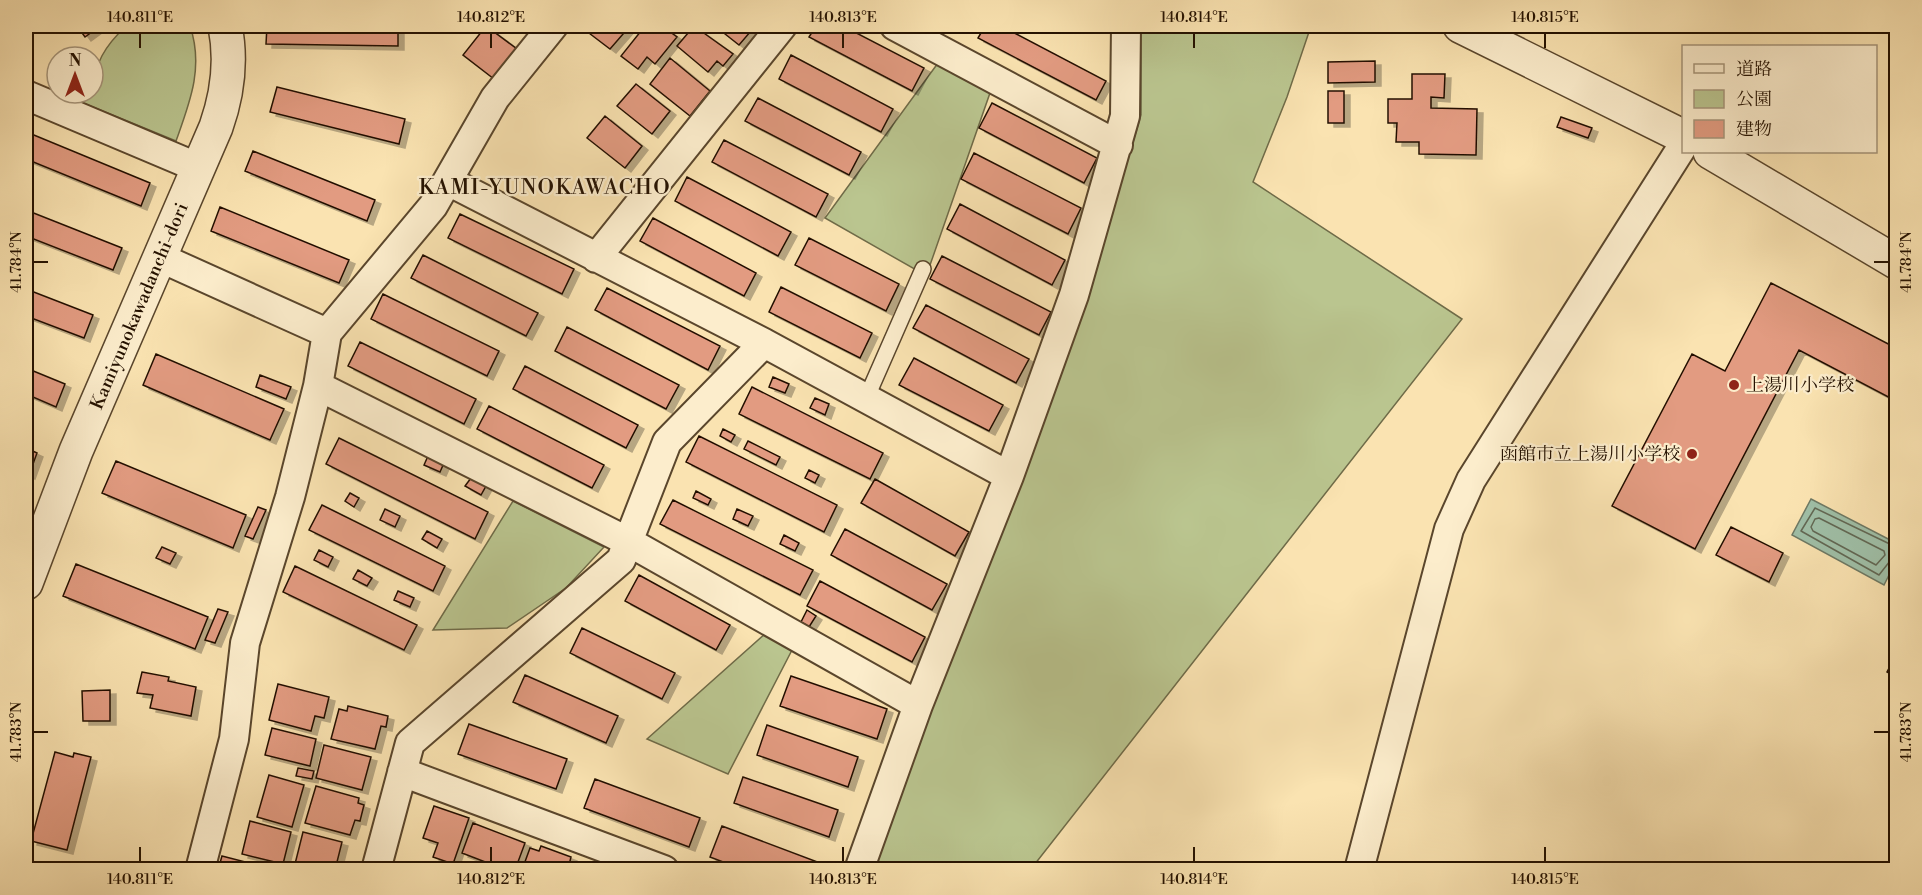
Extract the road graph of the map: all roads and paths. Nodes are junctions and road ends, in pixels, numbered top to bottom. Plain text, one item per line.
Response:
1 (225, 26) edge
2 (553, 26) edge
3 (782, 26) edge
4 (895, 26) edge
5 (1126, 26) edge
6 (1461, 26) edge
7 (26, 95) edge
8 (1682, 136) edge
9 (1118, 145) junction
10 (1682, 146) edge
11 (1712, 153) edge
12 (199, 168) junction
13 (448, 181) junction
14 (161, 258) junction
15 (596, 258) junction
16 (1896, 262) edge
17 (923, 270) dead end
18 (327, 333) junction
19 (764, 343) junction
20 (318, 386) junction
21 (866, 399) junction
22 (1009, 476) junction
23 (629, 542) junction
24 (26, 583) edge
25 (918, 705) junction
26 (402, 772) junction
27 (200, 870) edge
28 (376, 870) edge
29 (664, 870) edge
30 (859, 870) edge
31 (1359, 870) edge

1 - 12 street, Kamiyunokawadanchi-dori
2 - 13 street
3 - 15 street
4 - 9 street
5 - 9 street
6 - 8 street
7 - 12 street
9 - 22 street
10 - 31 street
11 - 16 street
12 - 14 street, Kamiyunokawadanchi-dori
13 - 15 street
13 - 18 street
14 - 18 street
14 - 24 street, Kamiyunokawadanchi-dori
15 - 19 street
17 - 21 lane
18 - 20 street
19 - 21 street
19 - 23 street
20 - 23 street
20 - 27 street
21 - 22 street
22 - 25 street
23 - 25 street
23 - 26 street
25 - 30 street
26 - 28 street
26 - 29 street

